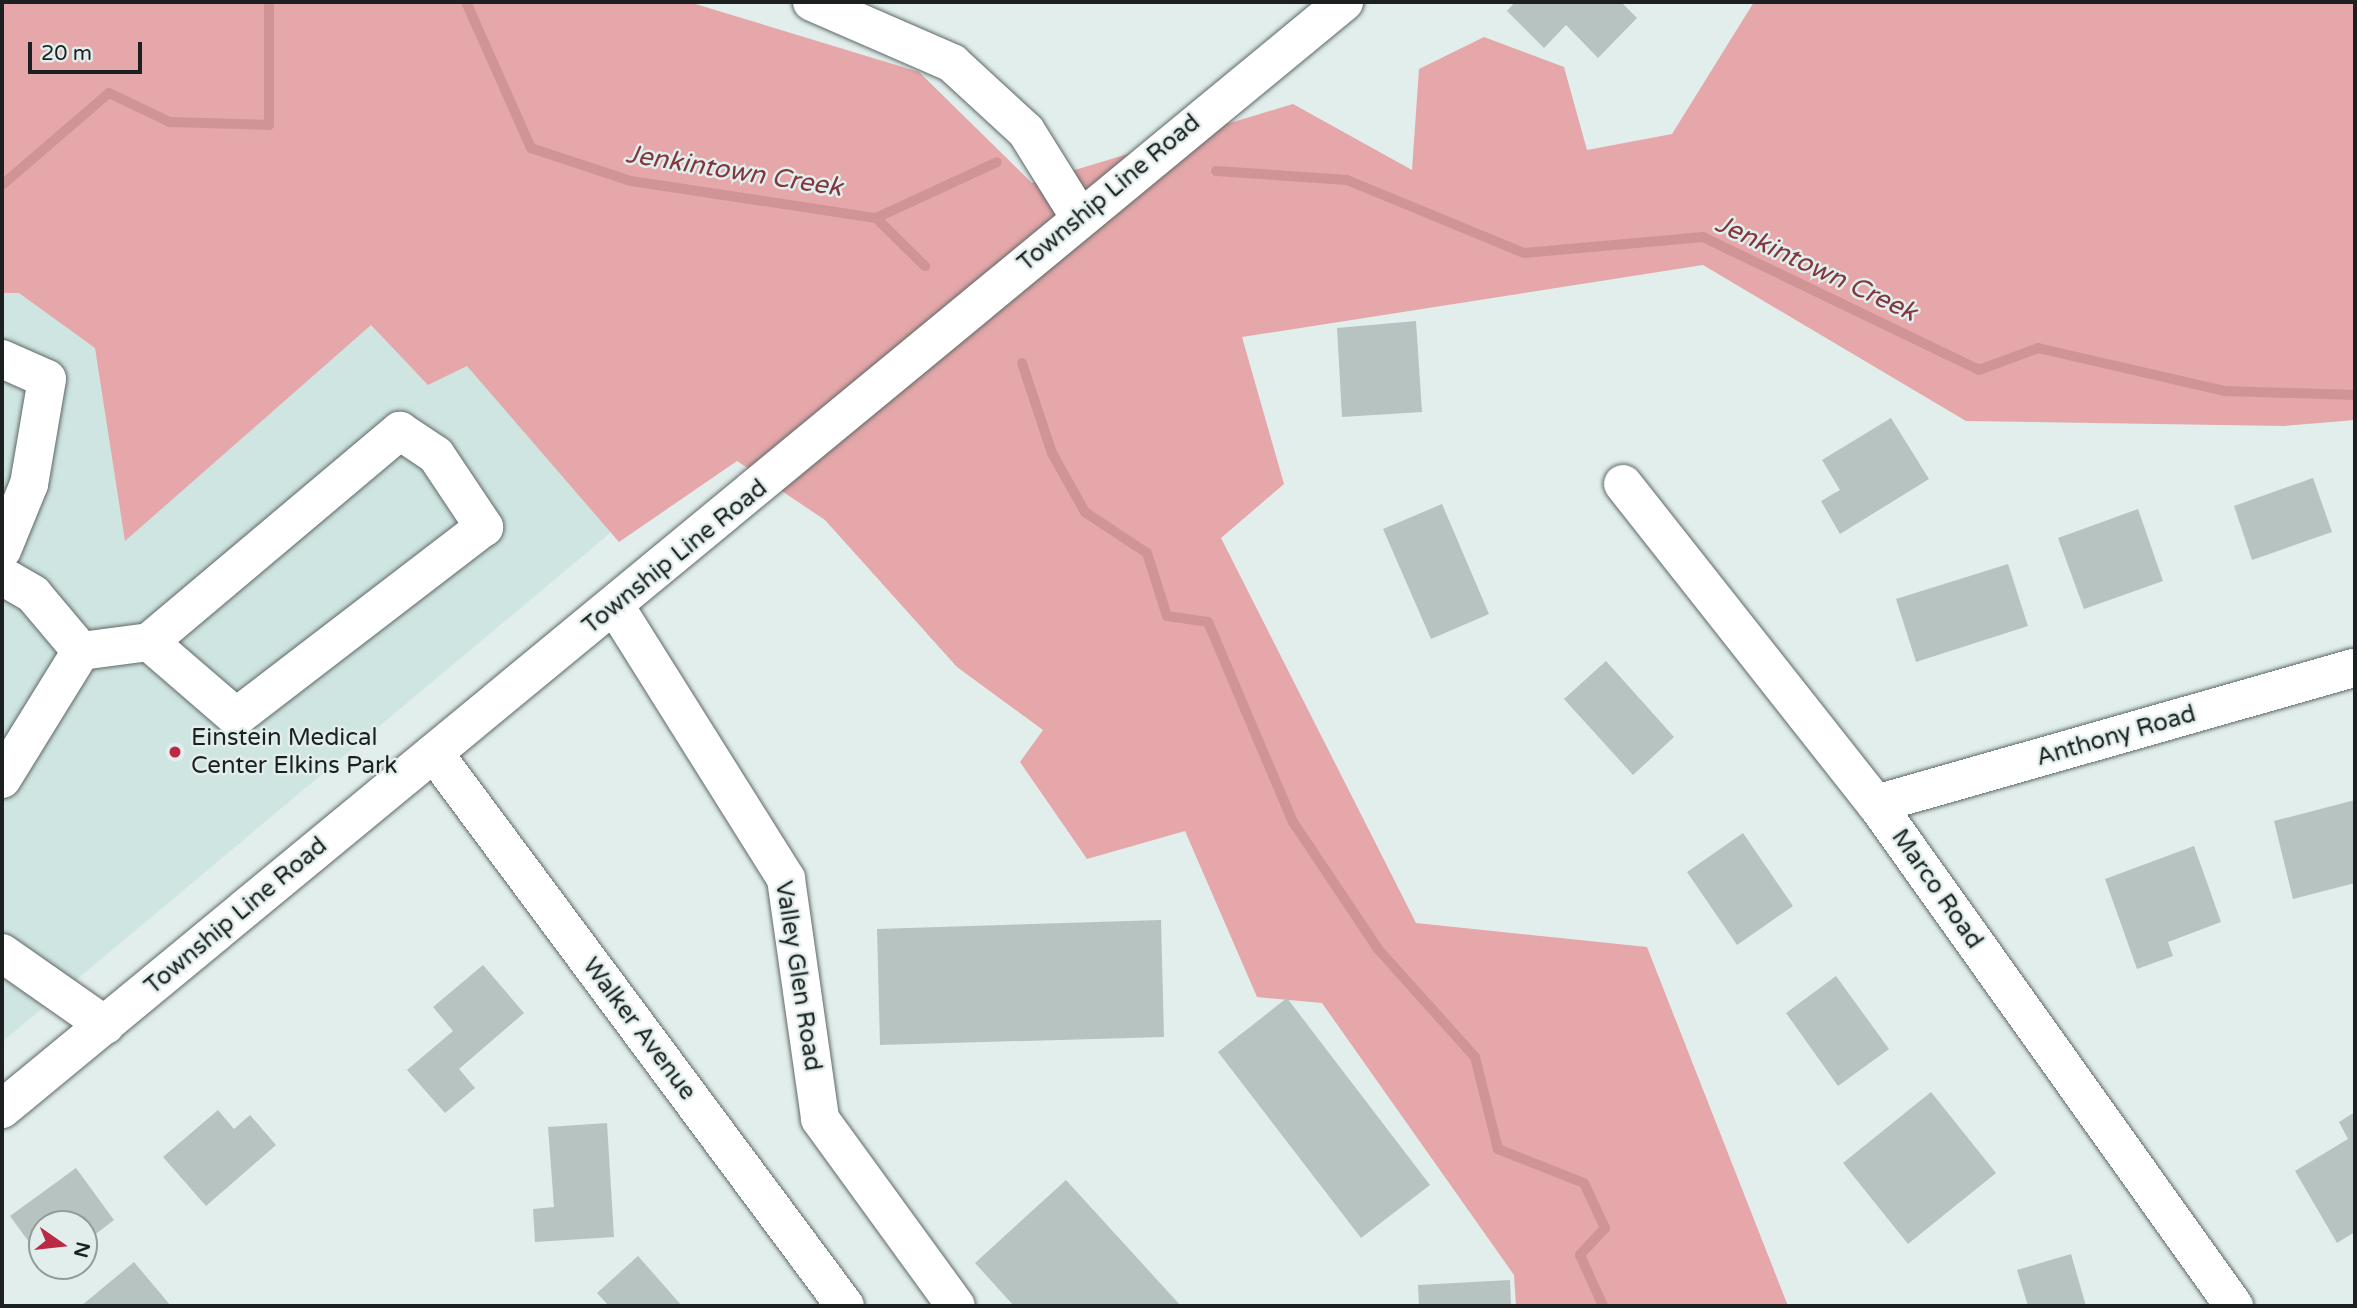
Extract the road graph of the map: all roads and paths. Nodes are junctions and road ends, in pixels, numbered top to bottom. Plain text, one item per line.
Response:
1 (811, 2) edge
2 (1344, 2) edge
3 (1079, 216) junction
4 (2, 359) edge
5 (1623, 484) dead end
6 (2, 550) edge
7 (2, 576) edge
8 (615, 606) junction
9 (149, 642) junction
10 (81, 651) junction
11 (2355, 668) edge
12 (434, 753) junction
13 (2, 779) edge
14 (1876, 804) junction
15 (2, 953) edge
16 (105, 1025) junction
17 (2, 1108) edge
18 (845, 1306) edge
19 (956, 1306) edge
20 (2234, 1306) edge

1 - 3 street
2 - 3 street, Township Line Road
3 - 8 street, Township Line Road
4 - 6 street
5 - 14 street, Marco Road
7 - 10 street
8 - 12 street, Township Line Road
8 - 19 street, Valley Glen Road
9 - 9 street
9 - 10 street
10 - 13 street
11 - 14 street, Anthony Road
12 - 16 street, Township Line Road
12 - 18 street, Walker Avenue
14 - 20 street, Marco Road
15 - 16 street
16 - 17 street, Township Line Road

